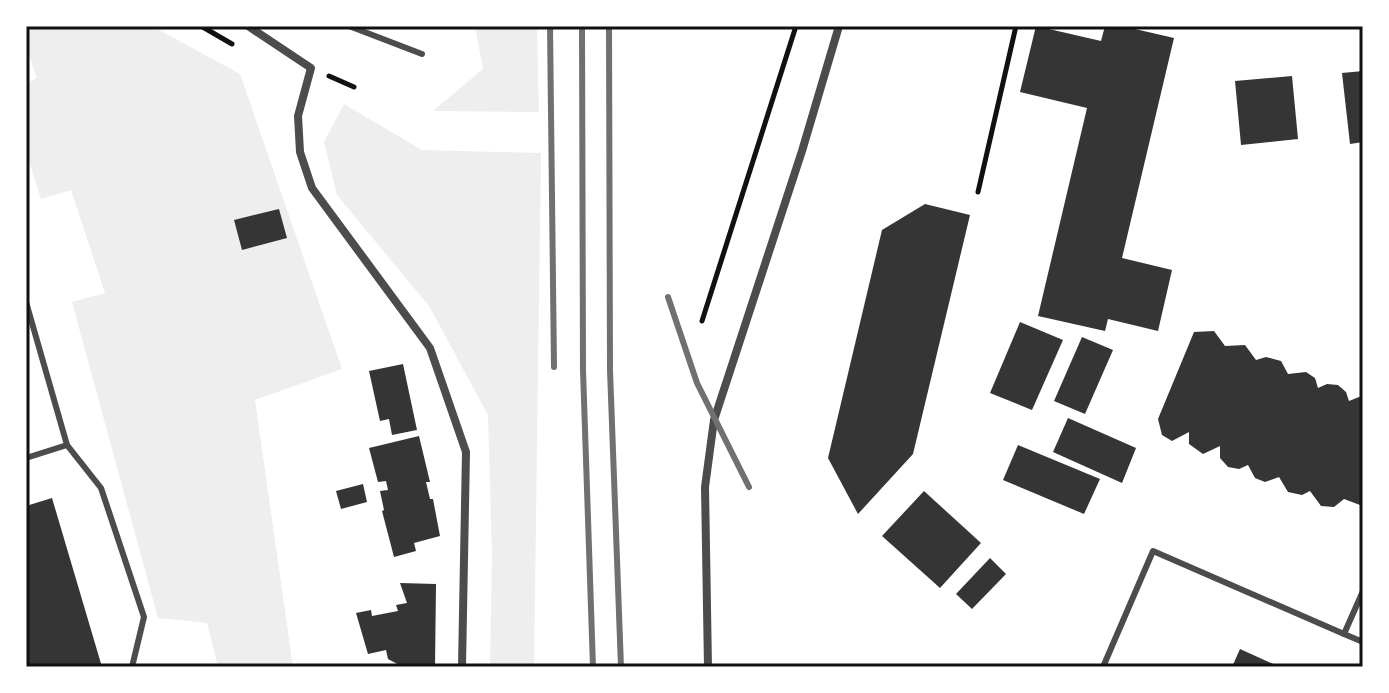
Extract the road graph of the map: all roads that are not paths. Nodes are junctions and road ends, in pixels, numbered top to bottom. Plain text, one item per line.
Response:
1 (248, 26) edge
2 (349, 26) edge
3 (839, 26) edge
4 (422, 54) dead end
5 (26, 302) edge
6 (67, 445) junction
7 (26, 458) edge
8 (1363, 591) edge
9 (1344, 634) junction
10 (1363, 642) edge
11 (132, 667) edge
12 (462, 667) edge
13 (708, 667) edge
14 (1103, 667) edge

1 - 12 street
2 - 4 lane
3 - 13 street
5 - 6 lane
6 - 7 lane
6 - 11 lane
8 - 9 lane
9 - 10 lane
9 - 14 lane

